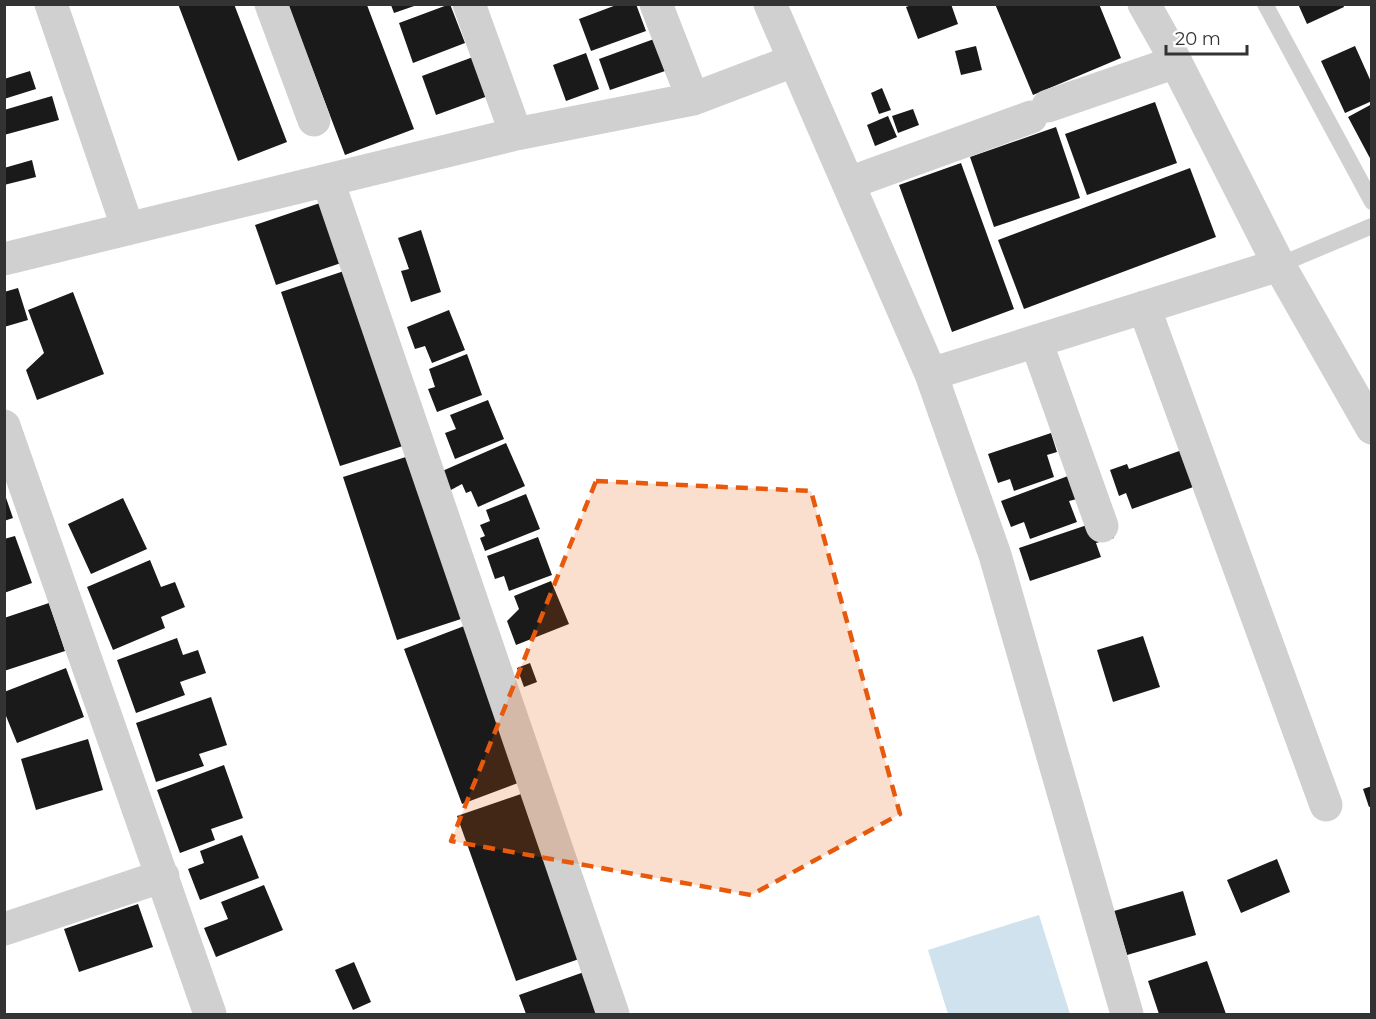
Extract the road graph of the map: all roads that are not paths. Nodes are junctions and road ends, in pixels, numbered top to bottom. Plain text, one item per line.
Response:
1 (51, 4) edge
2 (271, 4) edge
3 (469, 4) edge
4 (656, 4) edge
5 (770, 4) edge
6 (1144, 4) edge
7 (1265, 4) edge
8 (793, 61) junction
9 (1176, 62) junction
10 (693, 99) junction
11 (314, 120) dead end
12 (516, 134) junction
13 (328, 181) junction
14 (849, 183) junction
15 (1371, 202) edge
16 (1371, 226) edge
17 (128, 229) junction
18 (4, 260) edge
19 (1278, 265) junction
20 (1144, 308) junction
21 (1036, 341) junction
22 (931, 374) junction
23 (4, 426) edge
24 (1371, 428) edge
25 (1102, 526) dead end
26 (1326, 806) dead end
27 (163, 876) junction
28 (4, 929) edge
29 (210, 1014) edge
30 (613, 1014) edge
31 (1127, 1014) edge

1 - 17 street
2 - 11 street
3 - 12 street
4 - 10 street
5 - 8 street
6 - 9 street
7 - 15 lane
8 - 10 street
8 - 14 street
9 - 14 street
9 - 19 street
10 - 12 street
12 - 13 street
13 - 17 street
13 - 30 street
14 - 22 street
16 - 19 lane
17 - 18 street
19 - 20 street
19 - 24 street
20 - 21 street
20 - 26 street
21 - 22 street
21 - 25 street
22 - 31 street
23 - 27 street
27 - 28 street
27 - 29 street

